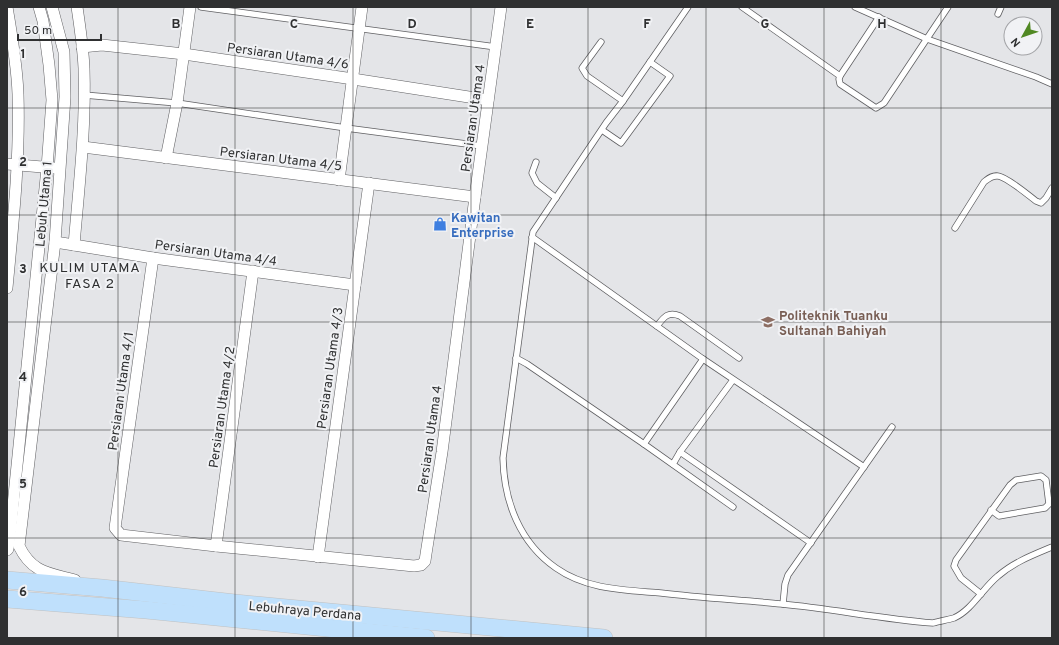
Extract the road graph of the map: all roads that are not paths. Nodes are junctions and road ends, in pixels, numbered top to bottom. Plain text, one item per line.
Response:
1 (7, 7) edge
2 (39, 7) edge
3 (52, 7) edge
4 (77, 7) edge
5 (190, 7) edge
6 (201, 7) edge
7 (362, 7) edge
8 (501, 7) edge
9 (688, 7) edge
10 (742, 7) edge
11 (855, 7) edge
12 (948, 7) edge
13 (1001, 7) edge
14 (998, 14) dead end
15 (879, 17) junction
16 (360, 29) junction
17 (927, 39) junction
18 (601, 42) dead end
19 (82, 47) junction
20 (496, 47) junction
21 (184, 54) junction
22 (650, 62) junction
23 (840, 76) junction
24 (353, 78) junction
25 (1052, 84) edge
26 (84, 95) junction
27 (488, 100) junction
28 (623, 101) junction
29 (177, 103) junction
30 (346, 128) junction
31 (602, 130) junction
32 (482, 146) junction
33 (83, 147) junction
34 (166, 158) junction
35 (536, 162) dead end
36 (12, 165) edge
37 (47, 168) junction
38 (60, 169) junction
39 (339, 180) junction
40 (369, 183) junction
41 (1052, 188) edge
42 (474, 197) junction
43 (556, 198) junction
44 (10, 214) edge
45 (955, 228) dead end
46 (532, 237) junction
47 (54, 242) junction
48 (74, 245) junction
49 (153, 258) junction
50 (8, 265) edge
51 (253, 271) junction
52 (354, 285) junction
53 (7, 288) edge
54 (657, 326) junction
55 (516, 358) junction
56 (739, 358) dead end
57 (703, 359) junction
58 (734, 380) junction
59 (892, 427) dead end
60 (644, 444) junction
61 (680, 452) junction
62 (673, 464) junction
63 (864, 467) junction
64 (733, 507) dead end
65 (991, 510) junction
66 (116, 528) joint
67 (811, 543) junction
68 (216, 546) junction
69 (1052, 547) edge
70 (7, 550) edge
71 (318, 557) junction
72 (7, 580) edge
73 (102, 588) junction
74 (980, 594) junction
75 (7, 599) edge
76 (784, 604) junction
77 (426, 638) edge
78 (604, 638) edge

1 - 36 street
2 - 37 street, Lebuh Utama 1
3 - 38 street, Lebuh Utama 1
4 - 19 street
5 - 21 street
6 - 16 lane
7 - 16 street
8 - 20 street, Persiaran Utama 4
9 - 22 lane
10 - 23 lane
11 - 15 lane
12 - 17 lane
13 - 14 lane
15 - 17 lane
15 - 23 lane
16 - 20 lane
16 - 24 street
17 - 23 lane
17 - 25 lane
18 - 28 lane
19 - 21 street, Persiaran Utama 4/6
19 - 26 street
20 - 27 street, Persiaran Utama 4
21 - 24 street, Persiaran Utama 4/6
21 - 29 street
22 - 28 lane
22 - 31 lane
24 - 27 street, Persiaran Utama 4/6
24 - 30 street
26 - 29 lane
26 - 33 street
27 - 32 street, Persiaran Utama 4
28 - 31 lane
29 - 30 lane
29 - 34 street
30 - 32 lane
30 - 39 street
31 - 43 lane
32 - 42 street, Persiaran Utama 4
33 - 34 street, Persiaran Utama 4/5
33 - 48 street
34 - 39 street, Persiaran Utama 4/5
35 - 43 lane
36 - 37 street
36 - 44 street
37 - 38 street
37 - 70 street, Lebuh Utama 1
38 - 47 street, Lebuh Utama 1
39 - 40 street, Persiaran Utama 4/5
40 - 42 street, Persiaran Utama 4/5
40 - 52 street, Persiaran Utama 4/3
41 - 45 lane
42 - 71 street, Persiaran Utama 4
43 - 46 lane
44 - 50 street
46 - 54 lane
46 - 55 lane
47 - 48 street, Persiaran Utama 4/4
47 - 73 street, Lebuh Utama 1
48 - 49 street, Persiaran Utama 4/4
49 - 51 street, Persiaran Utama 4/4
49 - 66 street, Persiaran Utama 4/1
50 - 53 street
51 - 52 street, Persiaran Utama 4/4
51 - 68 street, Persiaran Utama 4/2
52 - 71 street, Persiaran Utama 4/3
54 - 56 lane
54 - 57 lane
55 - 60 lane
55 - 76 lane
57 - 58 lane
57 - 60 lane
58 - 61 lane
58 - 63 lane
59 - 63 lane
60 - 62 lane
61 - 62 lane
61 - 67 lane
62 - 64 lane
63 - 67 lane
65 - 65 lane
65 - 74 lane
66 - 68 street, Persiaran Utama 4
67 - 76 lane
68 - 71 street, Persiaran Utama 4
69 - 74 lane
72 - 73 main road, Lebuhraya Perdana
73 - 78 main road, Lebuhraya Perdana
74 - 76 lane
75 - 77 main road, Lebuhraya Perdana

